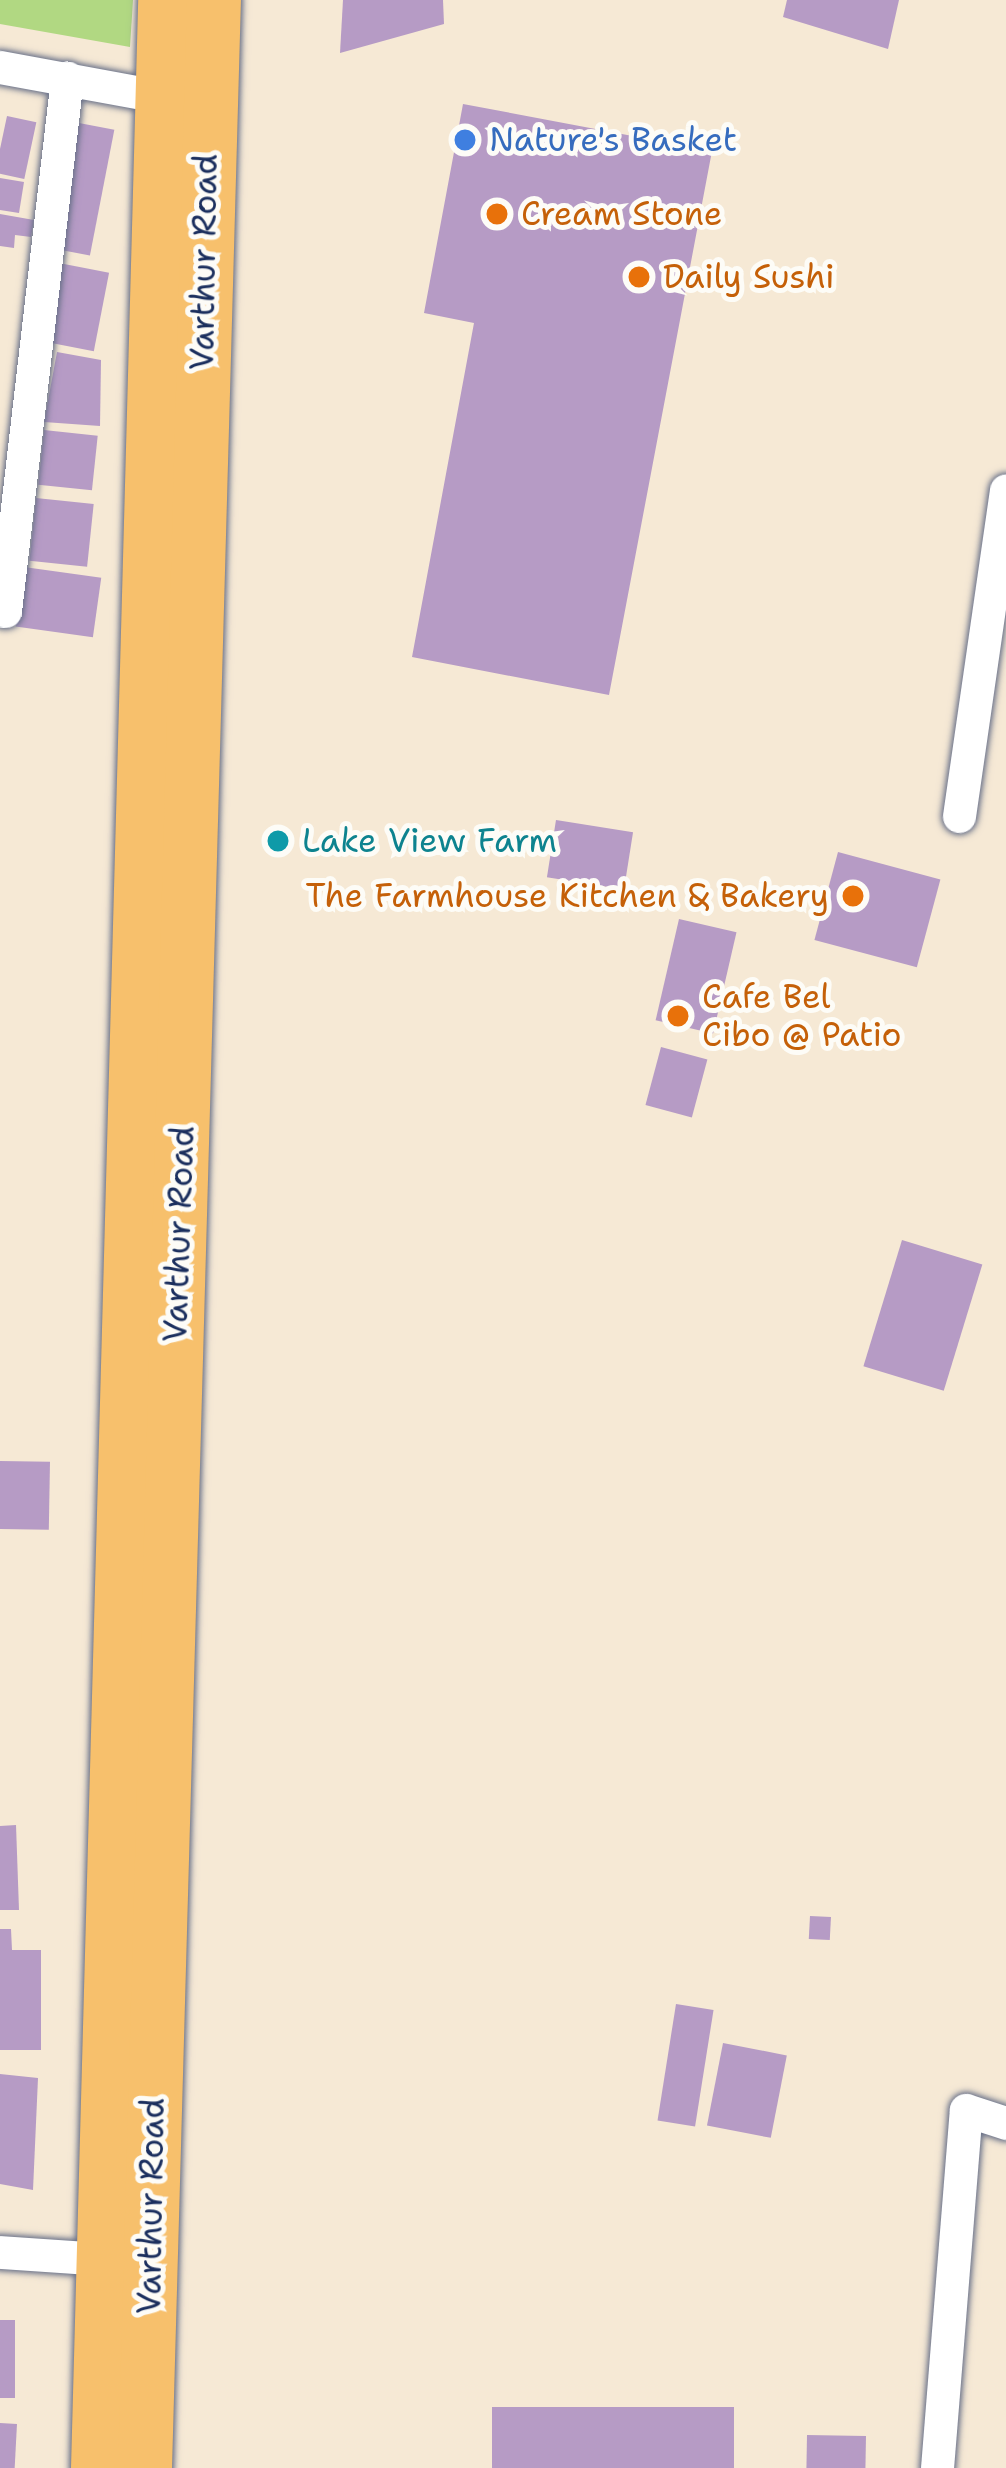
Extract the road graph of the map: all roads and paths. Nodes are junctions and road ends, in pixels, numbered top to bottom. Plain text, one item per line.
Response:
1 (165, 0) edge
2 (214, 0) edge
3 (0, 67) edge
4 (67, 78) junction
5 (183, 100) junction
6 (1006, 490) edge
7 (5, 611) dead end
8 (959, 816) dead end
9 (1006, 2123) edge
10 (0, 2252) edge
11 (104, 2259) junction
12 (98, 2468) edge
13 (145, 2468) edge
14 (937, 2468) edge

1 - 5 main road, Varthur Road
2 - 5 main road, Varthur Road
3 - 4 street
4 - 5 street
4 - 7 street
5 - 11 main road, Varthur Road
5 - 13 main road, Varthur Road
6 - 8 street
9 - 14 street
10 - 11 street
11 - 12 main road, Varthur Road

